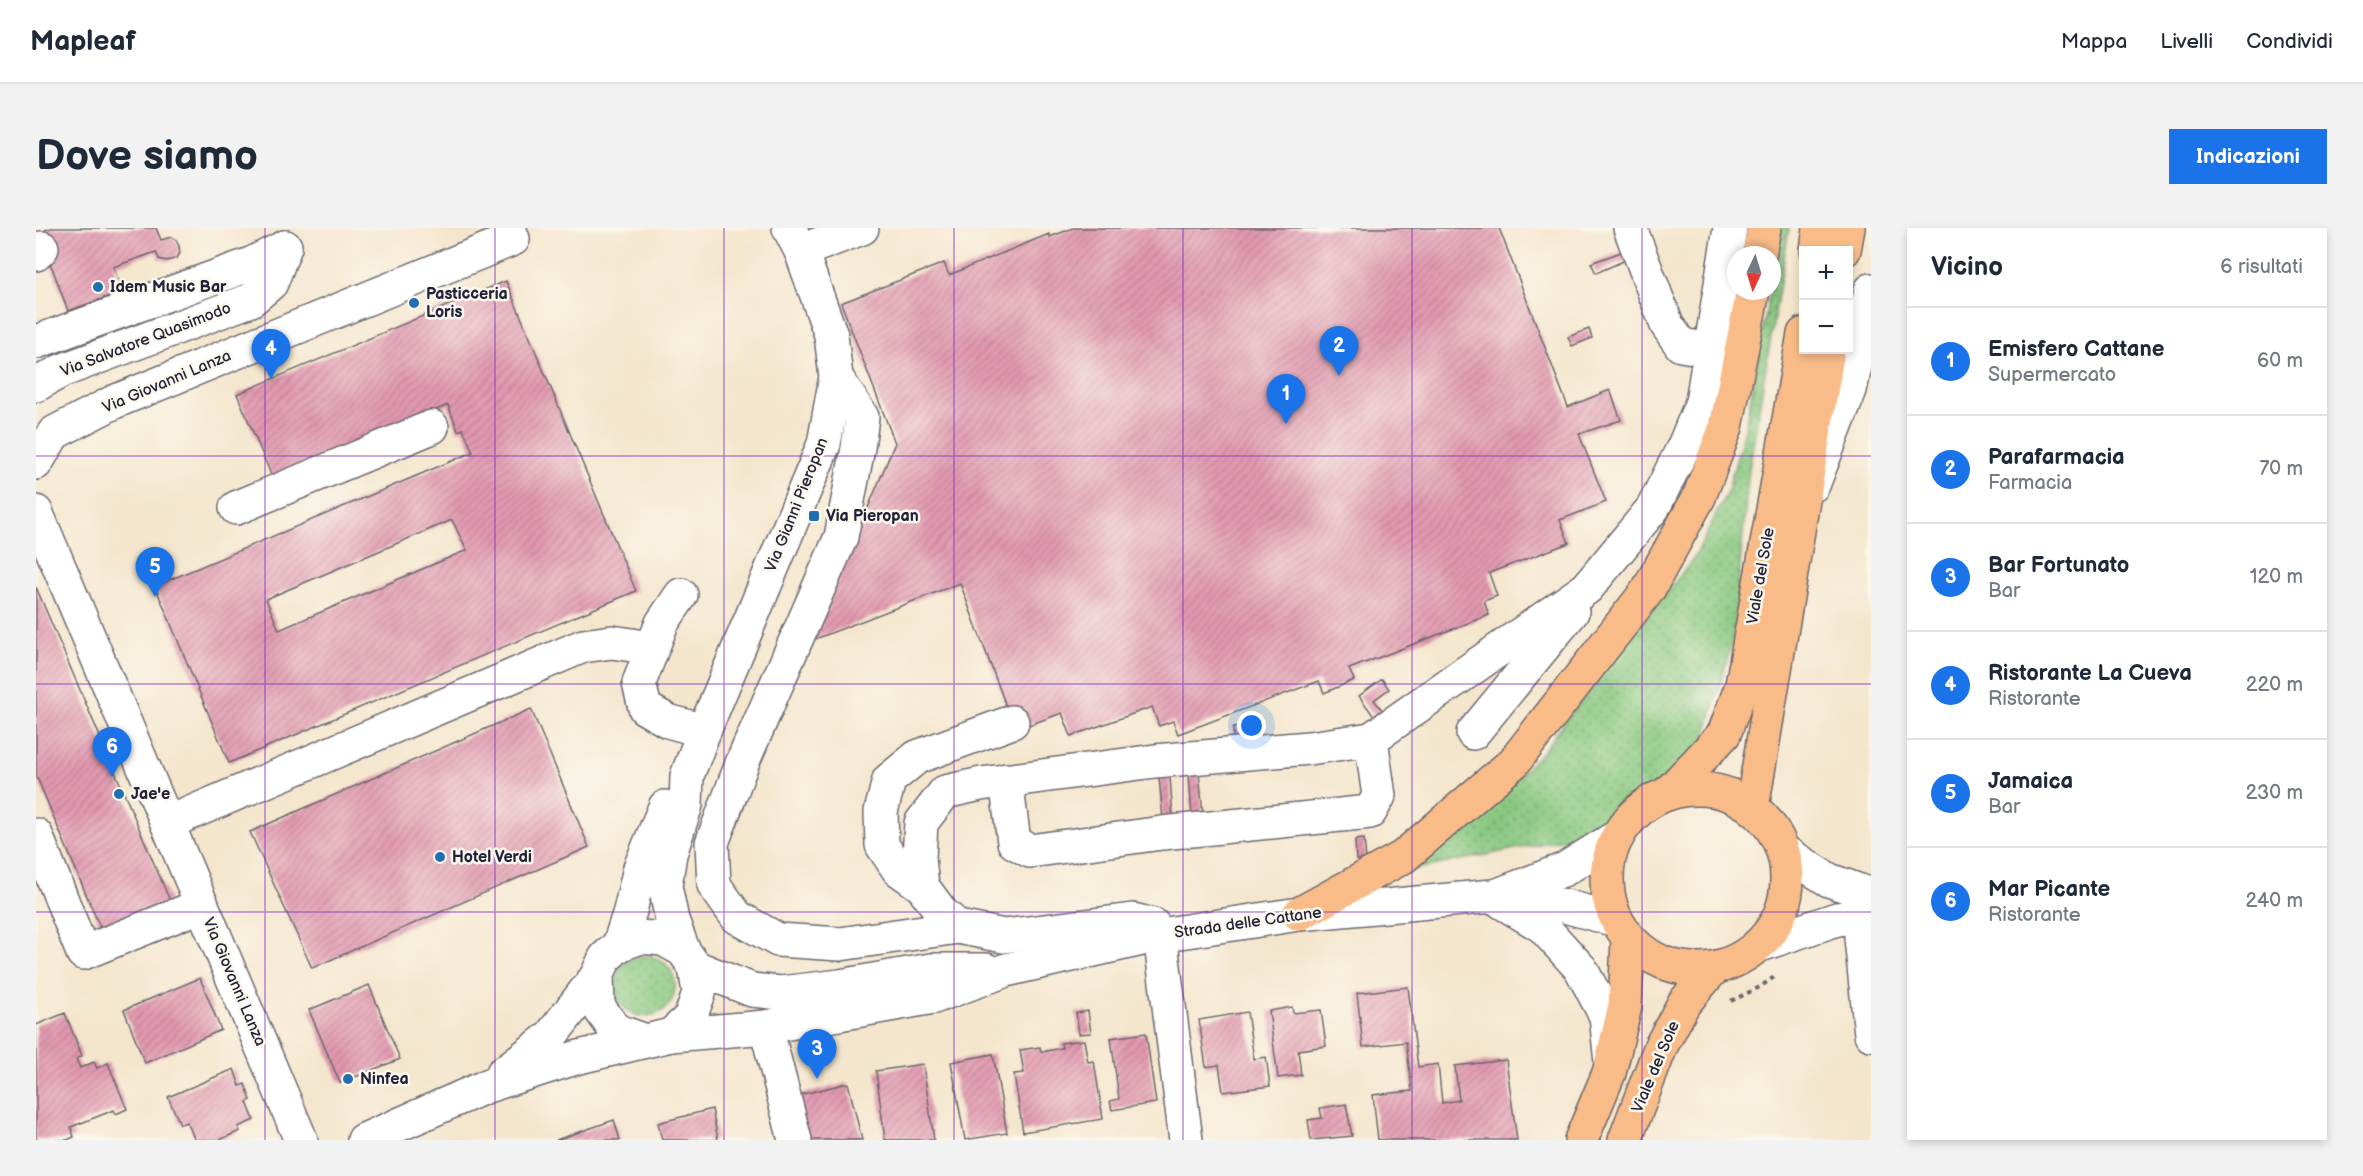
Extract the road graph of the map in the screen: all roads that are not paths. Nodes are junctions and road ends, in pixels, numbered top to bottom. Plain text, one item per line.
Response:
1 (862, 228) edge
2 (1630, 228) edge
3 (1730, 228) edge
4 (1764, 228) edge
5 (1820, 228) edge
6 (1848, 228) edge
7 (511, 234) edge
8 (281, 238) edge
9 (795, 240) edge
10 (1761, 246) edge
11 (1818, 246) edge
12 (1845, 246) edge
13 (1871, 290) edge
14 (1751, 300) edge
15 (36, 342) edge
16 (1712, 350) junction
17 (1800, 354) edge
18 (1827, 354) edge
19 (836, 377) junction
20 (36, 385) edge
21 (432, 427) dead end
22 (36, 463) edge
23 (236, 508) dead end
24 (36, 512) edge
25 (1798, 526) junction
26 (1587, 588) junction
27 (681, 595) dead end
28 (652, 648) junction
29 (1012, 722) dead end
30 (704, 731) junction
31 (1473, 734) dead end
32 (1371, 739) junction
33 (687, 776) junction
34 (1006, 780) junction
35 (1667, 794) junction
36 (1752, 808) junction
37 (167, 823) junction
38 (36, 835) edge
39 (1618, 836) junction
40 (1784, 851) junction
41 (922, 886) junction
42 (1493, 896) junction
43 (202, 905) junction
44 (1868, 909) edge
45 (1299, 914) junction
46 (958, 927) junction
47 (1622, 929) junction
48 (1160, 935) junction
49 (619, 945) junction
50 (1760, 945) junction
51 (689, 958) junction
52 (1713, 969) junction
53 (1006, 970) junction
54 (597, 976) junction
55 (766, 1027) junction
56 (1871, 1034) edge
57 (657, 1038) junction
58 (1612, 1062) junction
59 (487, 1086) junction
60 (301, 1140) edge
61 (364, 1140) edge
62 (795, 1140) edge
63 (1186, 1140) edge
64 (1581, 1140) edge
65 (1625, 1140) edge

1 - 9 street
2 - 16 street
3 - 16 street
4 - 10 main road
5 - 11 main road
6 - 12 main road
7 - 22 street, Via Giovanni Lanza
8 - 15 street, Via Salvatore Quasimodo
8 - 20 street, Via Salvatore Quasimodo
9 - 19 street, Via Gianni Pieropan
13 - 25 street
14 - 45 main road
16 - 26 street
17 - 35 main road, Viale del Sole
18 - 25 main road, Viale del Sole
19 - 30 street, Via Gianni Pieropan
19 - 46 street
21 - 23 street
24 - 37 street, Via Giovanni Lanza
25 - 36 main road, Viale del Sole
26 - 31 street
26 - 32 street
27 - 28 street
28 - 30 street
28 - 37 street
29 - 41 street
30 - 33 street, Via Gianni Pieropan
32 - 34 street
32 - 34 street
33 - 49 street, Via Gianni Pieropan
33 - 51 street, Via Gianni Pieropan
34 - 41 street
35 - 36 main road, Viale del Sole
35 - 39 main road, Viale del Sole
36 - 40 main road, Viale del Sole
37 - 43 street, Via Giovanni Lanza
38 - 43 street
39 - 42 street, Strada delle Cattane
39 - 47 main road, Viale del Sole
40 - 44 street
40 - 50 main road, Viale del Sole
41 - 46 street
42 - 45 street, Strada delle Cattane
42 - 47 street, Strada delle Cattane
42 - 58 street
43 - 60 street, Via Giovanni Lanza
44 - 50 street
44 - 56 street
45 - 48 street, Strada delle Cattane
46 - 48 street
47 - 52 main road, Viale del Sole
47 - 58 main road
48 - 53 street, Strada delle Cattane
48 - 63 street
49 - 51 street
49 - 54 street
50 - 52 main road, Viale del Sole
51 - 53 street, Strada delle Cattane
51 - 57 street
52 - 65 main road, Viale del Sole
53 - 55 street, Strada delle Cattane
54 - 57 street
54 - 59 street, Strada delle Cattane
55 - 57 street, Strada delle Cattane
55 - 62 street
57 - 59 street, Strada delle Cattane
58 - 64 main road
59 - 61 street, Strada delle Cattane

